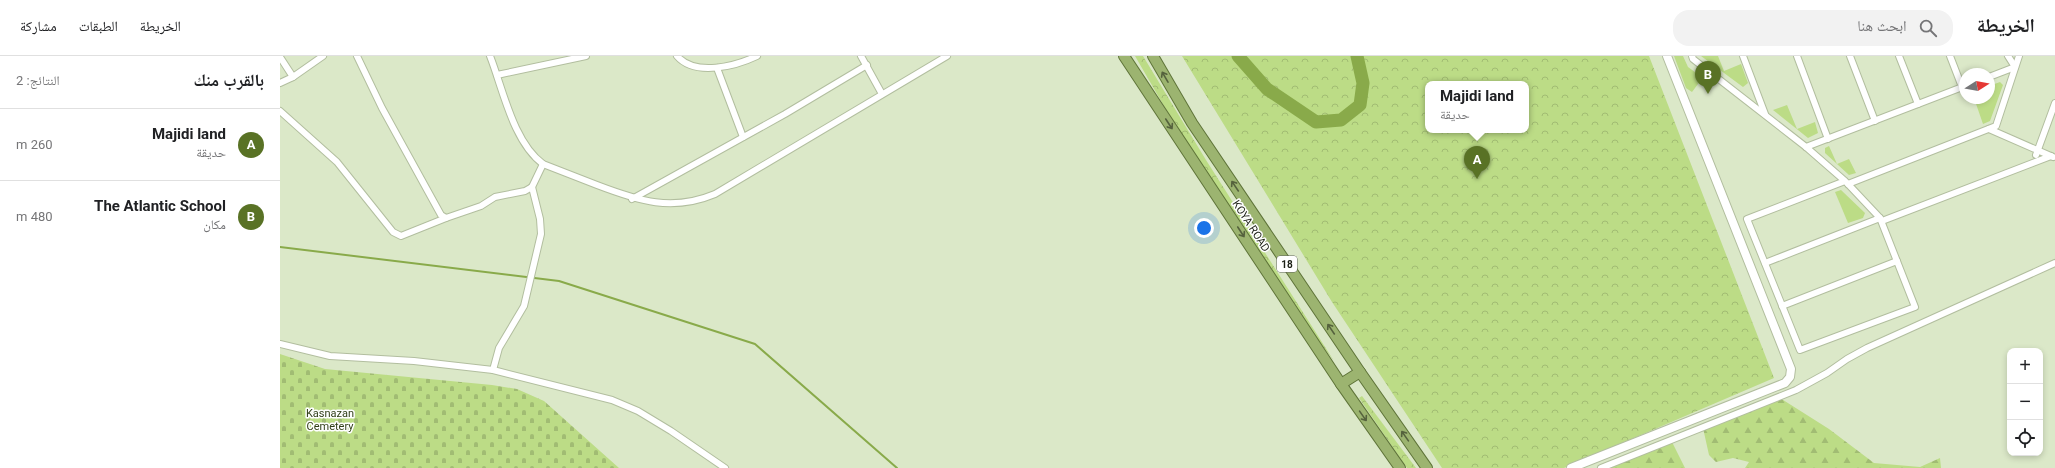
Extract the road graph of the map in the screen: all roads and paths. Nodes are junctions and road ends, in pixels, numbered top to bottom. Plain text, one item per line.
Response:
1 (323, 56) edge
2 (357, 56) edge
3 (490, 56) edge
4 (586, 56) edge
5 (677, 56) edge
6 (757, 56) edge
7 (861, 56) edge
8 (945, 56) edge
9 (1124, 56) edge
10 (1153, 56) edge
11 (1667, 56) edge
12 (1692, 56) edge
13 (1743, 56) edge
14 (1797, 56) edge
15 (1850, 56) edge
16 (1899, 56) edge
17 (1950, 56) edge
18 (2008, 56) edge
19 (2015, 56) edge
20 (2019, 56) edge
21 (280, 57) edge
22 (867, 65) junction
23 (2015, 67) junction
24 (717, 68) junction
25 (497, 75) junction
26 (1995, 75) edge
27 (293, 77) junction
28 (1959, 77) edge
29 (280, 83) edge
30 (1959, 89) edge
31 (882, 94) junction
32 (2055, 103) edge
33 (1918, 104) junction
34 (280, 111) edge
35 (1765, 114) junction
36 (1875, 120) junction
37 (1989, 129) junction
38 (743, 137) junction
39 (1828, 138) junction
40 (1806, 147) junction
41 (2036, 151) junction
42 (2053, 157) edge
43 (542, 164) junction
44 (2030, 164) junction
45 (1847, 183) junction
46 (532, 187) junction
47 (632, 199) junction
48 (446, 218) junction
49 (1881, 219) junction
50 (1897, 261) junction
51 (1765, 263) junction
52 (2055, 263) edge
53 (1782, 306) junction
54 (280, 344) edge
55 (493, 370) junction
56 (1360, 372) junction
57 (1341, 384) junction
58 (725, 468) edge
59 (1400, 468) edge
60 (1427, 468) edge
61 (1571, 468) edge
62 (1601, 468) edge

1 - 27 street
2 - 48 street
3 - 25 street
4 - 25 street
5 - 24 street
6 - 24 street
7 - 22 street
8 - 31 street
9 -> 57 highway, KOYA ROAD / 18
56 -> 10 highway, KOYA ROAD / 18
11 - 61 street
12 - 35 street
13 - 35 street
14 - 39 street
15 - 36 street
16 - 33 street
17 - 28 street
18 - 23 street
19 - 23 street
20 - 23 street
21 - 27 street
22 - 31 street
22 - 38 street
23 - 26 street
23 - 37 street
24 - 38 street
25 - 43 street
27 - 29 street
30 - 33 street
31 - 47 street
32 - 41 street
33 - 36 street
34 - 48 street
35 - 40 street
36 - 39 street
37 - 41 street
37 - 45 street
38 - 47 street
39 - 40 street
40 - 45 street
41 - 42 street
41 - 44 street
42 - 44 street
43 - 46 street
43 - 47 street
44 - 49 street
45 - 49 street
45 - 51 street
46 - 48 street
46 - 55 street
49 - 50 street
49 - 51 street
50 - 53 street
50 - 53 street
51 - 53 street
52 - 62 street
54 - 55 street
55 - 58 street
56 - 57 highway
60 -> 56 highway, KOYA ROAD / 18
57 -> 59 highway, KOYA ROAD / 18

